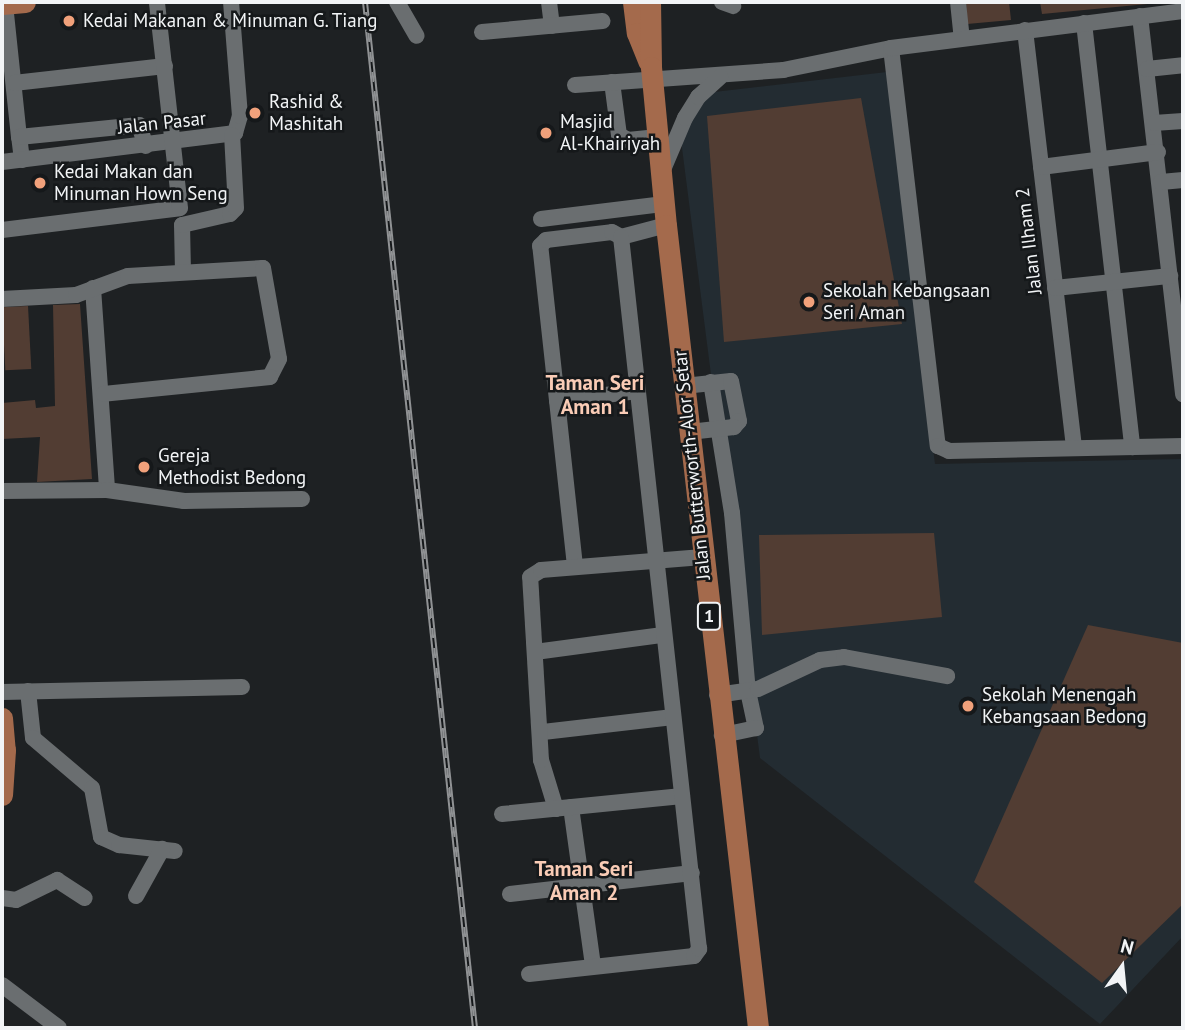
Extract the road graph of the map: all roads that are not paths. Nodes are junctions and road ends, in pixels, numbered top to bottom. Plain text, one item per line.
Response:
1 (157, 2) edge
2 (231, 2) edge
3 (397, 2) edge
4 (549, 2) edge
5 (633, 2) edge
6 (650, 2) edge
7 (958, 2) edge
8 (11, 3) edge
9 (1183, 11) edge
10 (1140, 16) junction
11 (603, 21) dead end
12 (1084, 23) junction
13 (552, 26) junction
14 (1025, 30) junction
15 (482, 32) dead end
16 (416, 36) dead end
17 (962, 38) junction
18 (891, 48) junction
19 (1183, 65) edge
20 (165, 66) junction
21 (1147, 69) junction
22 (652, 75) junction
23 (720, 77) junction
24 (612, 82) junction
25 (13, 83) junction
26 (575, 85) dead end
27 (1183, 121) edge
28 (1154, 123) junction
29 (232, 135) junction
30 (19, 137) junction
31 (657, 137) junction
32 (174, 143) junction
33 (146, 146) junction
34 (1158, 152) junction
35 (22, 159) junction
36 (1100, 159) junction
37 (2, 162) edge
38 (1041, 167) junction
39 (661, 174) junction
40 (1183, 180) edge
41 (1161, 182) junction
42 (665, 214) junction
43 (541, 219) dead end
44 (2, 230) edge
45 (1183, 233) edge
46 (1166, 234) junction
47 (621, 237) junction
48 (183, 272) junction
49 (1170, 275) junction
50 (1112, 282) junction
51 (93, 288) junction
52 (1055, 288) junction
53 (2, 299) edge
54 (711, 382) junction
55 (684, 386) junction
56 (637, 390) junction
57 (104, 394) junction
58 (1183, 395) edge
59 (557, 401) junction
60 (717, 429) junction
61 (689, 432) junction
62 (1183, 446) edge
63 (1074, 447) junction
64 (1132, 447) junction
65 (107, 490) junction
66 (2, 491) edge
67 (302, 499) dead end
68 (702, 558) junction
69 (654, 560) junction
70 (576, 566) junction
71 (663, 635) junction
72 (535, 652) junction
73 (947, 676) dead end
74 (242, 687) dead end
75 (28, 691) junction
76 (748, 691) junction
77 (2, 692) edge
78 (717, 695) junction
79 (673, 717) junction
80 (2, 718) edge
81 (543, 732) junction
82 (722, 735) junction
83 (2, 795) edge
84 (682, 796) junction
85 (564, 808) junction
86 (502, 814) dead end
87 (692, 873) junction
88 (581, 885) junction
89 (510, 894) dead end
90 (136, 896) dead end
91 (2, 898) edge
92 (85, 898) dead end
93 (593, 965) junction
94 (529, 974) dead end
95 (2, 985) edge
96 (59, 1028) edge
97 (758, 1028) edge

1 - 20 street
2 - 29 street, Jalan Pasar
3 - 16 street
4 - 13 street
5 - 22 main road, Jalan Butterworth-Alor Setar / 1
6 - 22 main road, Jalan Butterworth-Alor Setar / 1
7 - 17 street
8 - 25 street
9 - 10 street
10 - 12 street
10 - 21 street
11 - 13 street
12 - 14 street
12 - 36 street
13 - 15 street
14 - 17 street
14 - 38 street, Jalan Ilham 2
17 - 18 street
18 - 23 street
18 - 63 street
19 - 21 street
20 - 25 street
20 - 32 street
21 - 28 street
22 - 23 street
22 - 24 street
22 - 31 main road, Jalan Butterworth-Alor Setar / 1
23 - 39 street
24 - 26 street
24 - 31 street
25 - 30 street
27 - 28 street
28 - 34 street
29 - 32 street, Jalan Pasar
29 - 48 street
30 - 33 street
30 - 35 street
31 - 39 main road, Jalan Butterworth-Alor Setar / 1
32 - 33 street, Jalan Pasar
32 - 44 street
33 - 35 street, Jalan Pasar
34 - 36 street
34 - 41 street
35 - 37 street, Jalan Pasar
36 - 38 street
36 - 50 street
38 - 52 street, Jalan Ilham 2
39 - 42 main road, Jalan Butterworth-Alor Setar / 1
40 - 41 street
41 - 46 street
42 - 43 street
42 - 47 street
42 - 55 main road, Jalan Butterworth-Alor Setar / 1
45 - 46 street
46 - 49 street
47 - 56 street
47 - 59 street
48 - 51 street
48 - 57 street
49 - 50 street
49 - 58 street
50 - 52 street
50 - 64 street
51 - 53 street
51 - 57 street
52 - 63 street, Jalan Ilham 2
54 - 55 street
54 - 60 street
54 - 60 street
55 - 61 main road, Jalan Butterworth-Alor Setar / 1
56 - 59 street
56 - 69 street
57 - 65 street
59 - 70 street
60 - 61 street
60 - 76 street
61 - 68 main road, Jalan Butterworth-Alor Setar / 1
62 - 64 street
63 - 64 street
65 - 66 street
65 - 67 street
68 - 69 street
68 - 78 main road, Jalan Butterworth-Alor Setar / 1
69 - 70 street
69 - 71 street
70 - 72 street
71 - 72 street
71 - 79 street
72 - 81 street
73 - 76 street
74 - 75 street
75 - 77 street
75 - 90 street
76 - 78 street
76 - 82 street
78 - 82 main road, Jalan Butterworth-Alor Setar / 1
79 - 81 street
79 - 84 street
80 - 83 main road
81 - 85 street
82 - 97 main road, Jalan Butterworth-Alor Setar / 1
84 - 85 street
84 - 87 street
85 - 86 street
85 - 88 street
87 - 88 street
87 - 93 street
88 - 89 street
88 - 93 street
91 - 92 street
93 - 94 street
95 - 96 street

